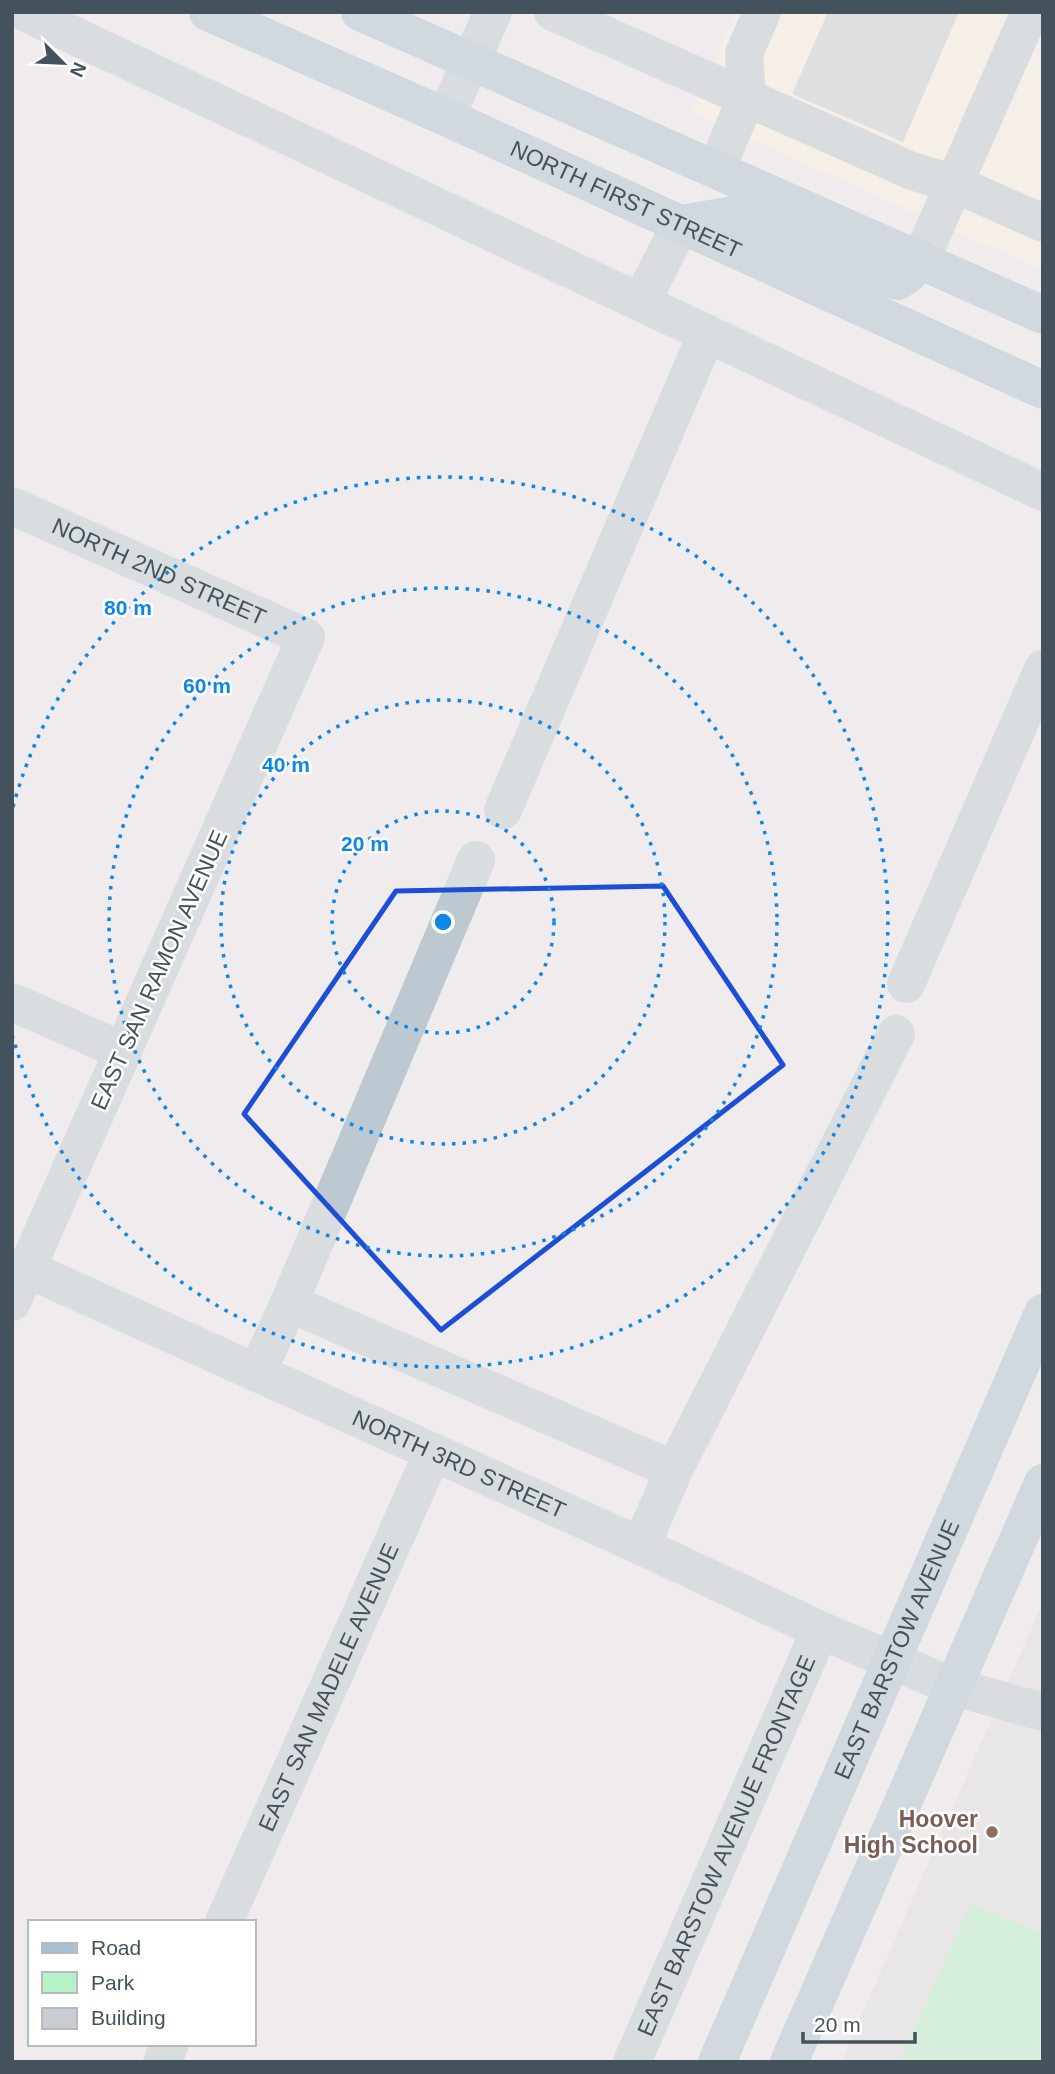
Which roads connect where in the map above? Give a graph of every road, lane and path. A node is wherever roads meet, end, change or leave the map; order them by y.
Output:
1 (24, 12) edge
2 (208, 12) edge
3 (360, 12) edge
4 (493, 12) edge
5 (553, 12) edge
6 (762, 12) edge
7 (1030, 12) edge
8 (471, 62) junction
9 (747, 96) junction
10 (446, 117) junction
11 (716, 170) junction
12 (955, 184) junction
13 (1043, 223) edge
14 (681, 224) junction
15 (920, 259) junction
16 (641, 302) junction
17 (1043, 314) edge
18 (707, 333) junction
19 (1043, 390) edge
20 (1043, 492) edge
21 (12, 506) edge
22 (306, 637) joint
23 (1043, 669) edge
24 (503, 810) dead end
25 (476, 860) dead end
26 (906, 984) dead end
27 (12, 1002) edge
28 (895, 1034) dead end
29 (123, 1051) junction
30 (20, 1286) edge
31 (289, 1303) junction
32 (1043, 1313) edge
33 (257, 1373) junction
34 (433, 1452) junction
35 (674, 1470) junction
36 (1043, 1483) edge
37 (641, 1546) junction
38 (820, 1630) junction
39 (892, 1661) junction
40 (954, 1687) junction
41 (1043, 1712) edge
42 (225, 1920) edge
43 (169, 2046) edge
44 (162, 2062) edge
45 (632, 2062) edge
46 (717, 2062) edge
47 (789, 2062) edge

1 - 16 street
2 - 10 main road, NORTH FIRST STREET
3 - 8 main road
4 - 8 street
5 - 9 street
6 - 9 street
7 - 12 street
8 - 10 street
8 - 11 main road
9 - 11 street
9 - 12 street
10 - 14 main road, NORTH FIRST STREET
11 - 15 main road
12 - 13 street
12 - 15 street
14 - 15 main road
14 - 16 street
14 - 19 main road, NORTH FIRST STREET
15 - 17 main road
16 - 18 street
18 - 20 street
18 - 24 street
21 - 22 street, NORTH 2ND STREET
22 - 29 street, EAST SAN RAMON AVENUE
23 - 26 street
25 - 31 street
27 - 29 street
28 - 35 street
29 - 30 street, EAST SAN RAMON AVENUE
30 - 33 street, NORTH 3RD STREET
31 - 33 street
31 - 35 street
32 - 39 main road, EAST BARSTOW AVENUE
33 - 34 street, NORTH 3RD STREET
34 - 37 street, NORTH 3RD STREET
34 - 42 street, EAST SAN MADELE AVENUE
35 - 37 street
36 - 40 main road
37 - 38 street, NORTH 3RD STREET
38 - 39 street, NORTH 3RD STREET
38 - 45 street, EAST BARSTOW AVENUE FRONTAGE
39 - 40 street, NORTH 3RD STREET
39 - 46 main road, EAST BARSTOW AVENUE
40 - 41 street, NORTH 3RD STREET
40 - 47 main road
43 - 44 street

